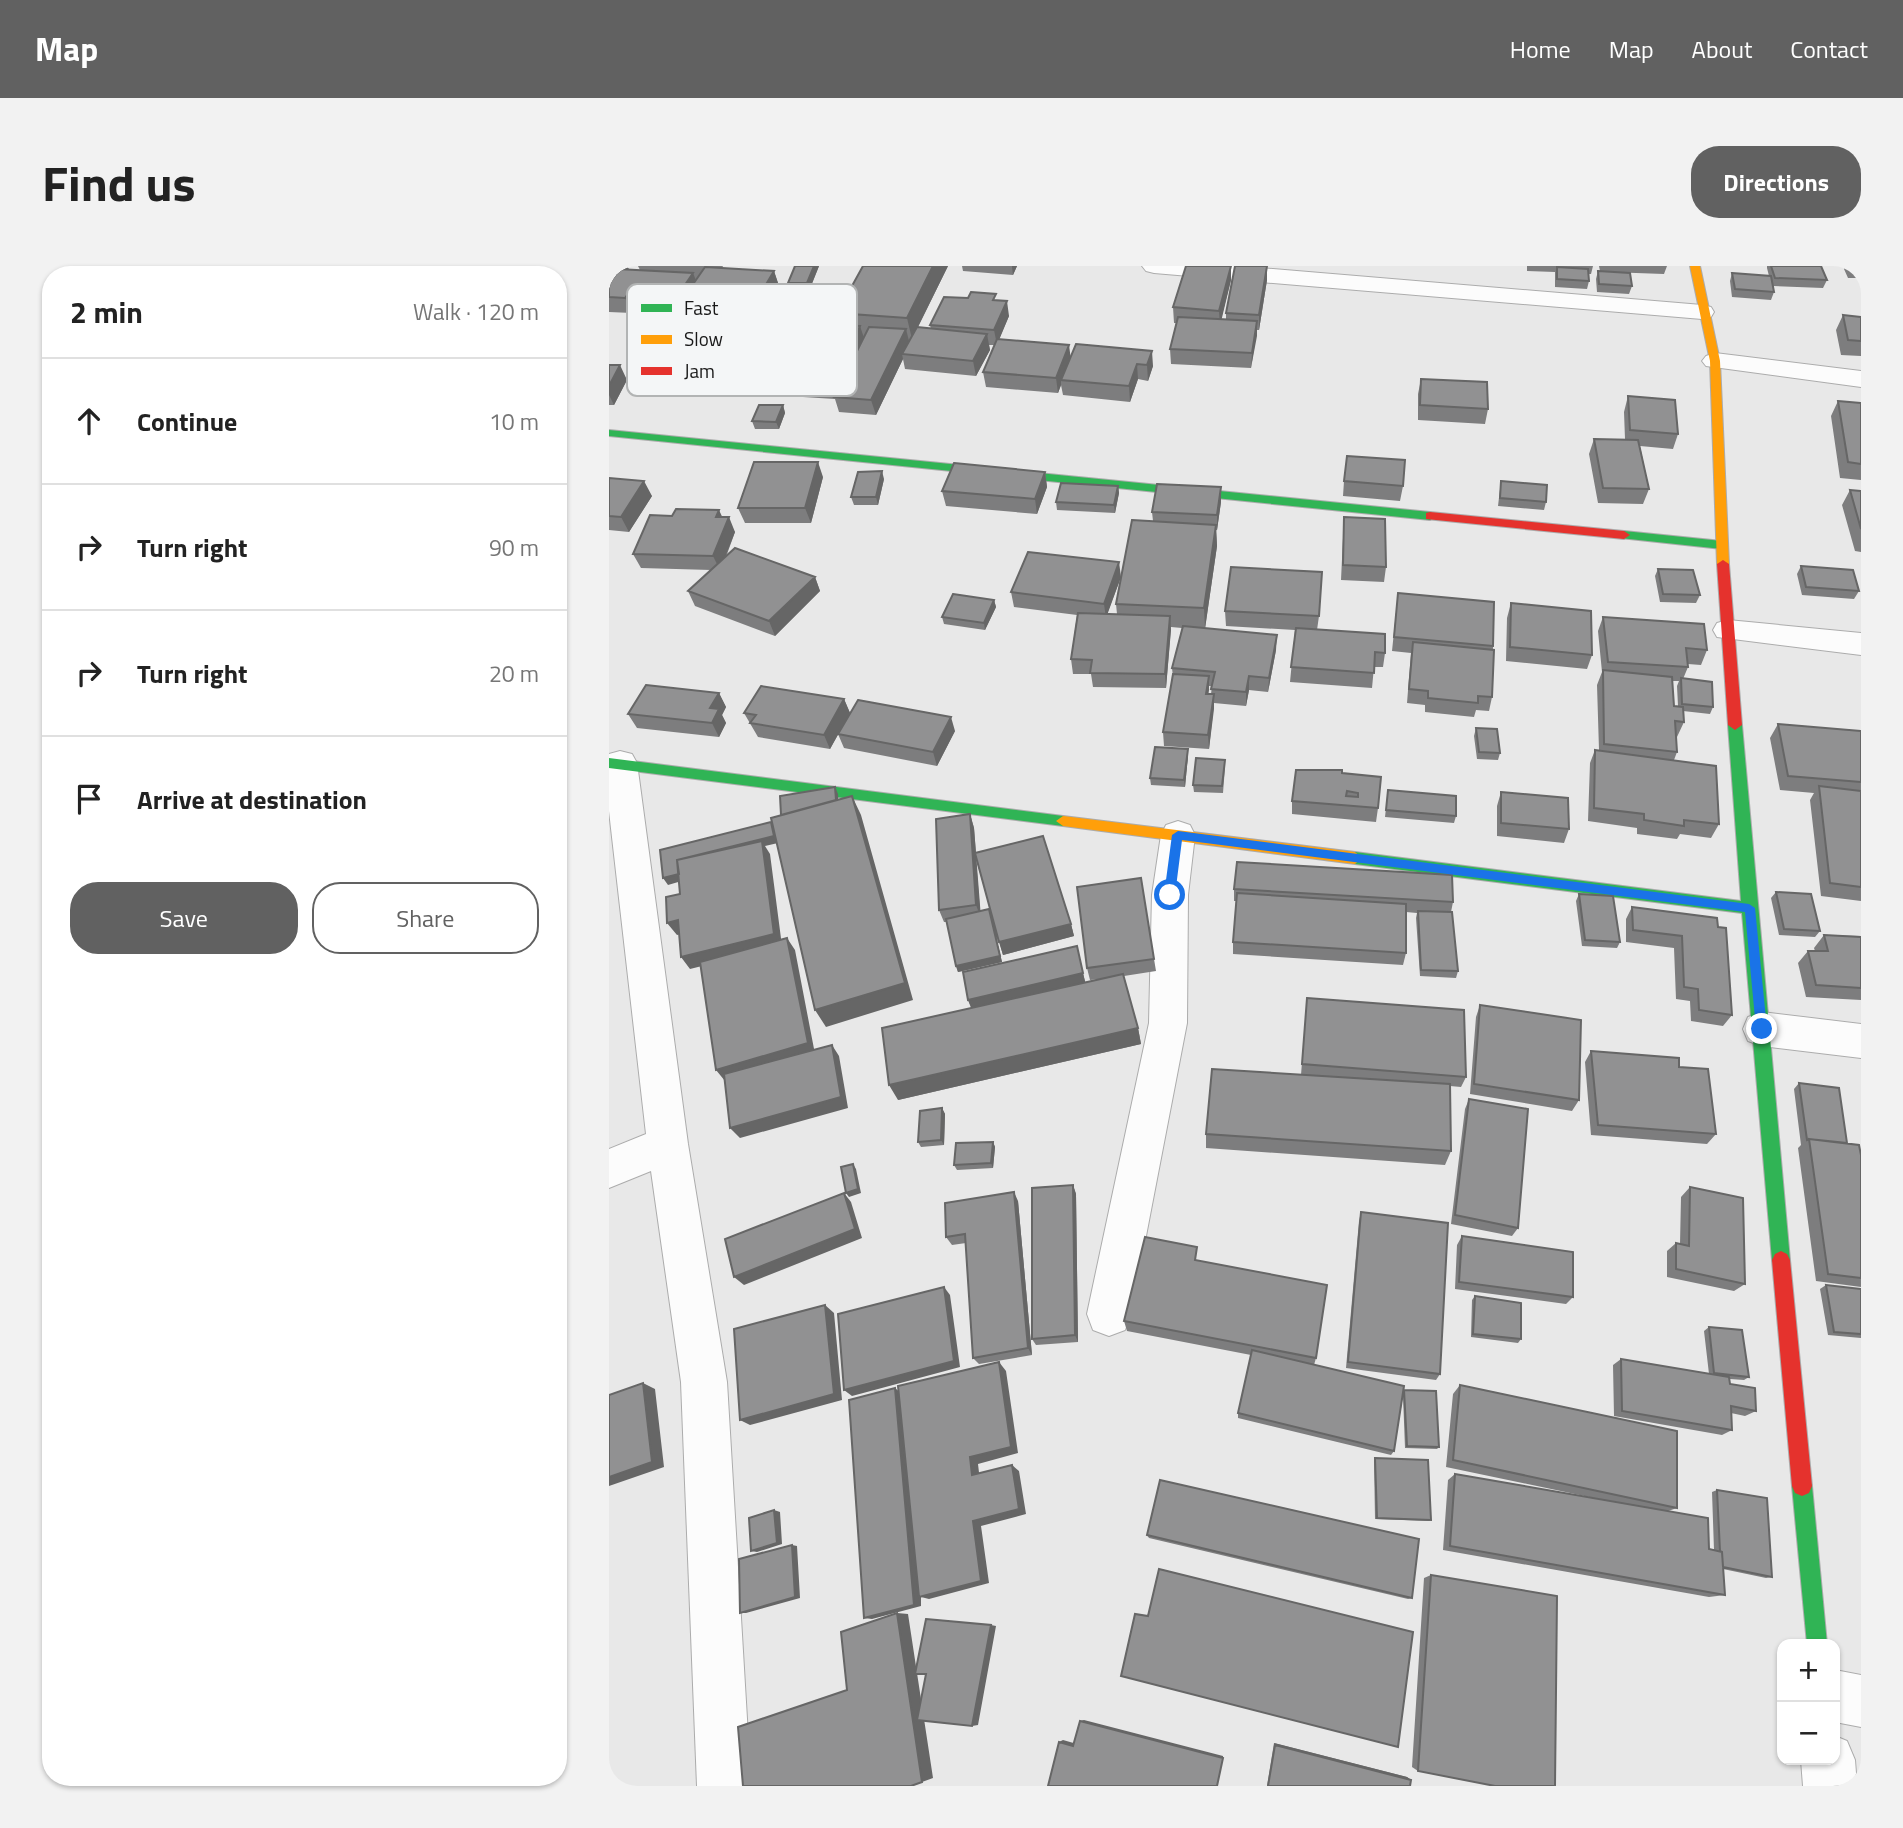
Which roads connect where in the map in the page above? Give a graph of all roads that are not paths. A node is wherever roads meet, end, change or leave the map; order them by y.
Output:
1 (1154, 266) edge
2 (1695, 266) edge
3 (1334, 273) edge
4 (1702, 312) junction
5 (1715, 361) junction
6 (1861, 379) edge
7 (609, 433) edge
8 (1722, 545) junction
9 (1728, 630) junction
10 (1861, 644) edge
11 (614, 763) edge
12 (1178, 835) junction
13 (1749, 908) junction
14 (1762, 1029) junction
15 (1861, 1041) edge
16 (668, 1144) junction
17 (609, 1169) edge
18 (1109, 1314) dead end
19 (1817, 1639) edge
20 (1840, 1697) edge
21 (1861, 1701) edge
22 (1828, 1765) edge
23 (724, 1786) edge
24 (1830, 1786) edge

1 - 3 street
2 - 4 street
3 - 4 street
4 - 5 street
5 - 6 street
5 - 8 street
7 - 8 street
8 - 9 street
9 - 10 street
9 - 13 street
11 - 12 street
11 - 16 street
12 - 13 street
12 - 18 street
13 - 14 street
14 - 15 street
14 - 19 street
16 - 17 street
16 - 23 street
20 - 21 street
22 - 24 street

